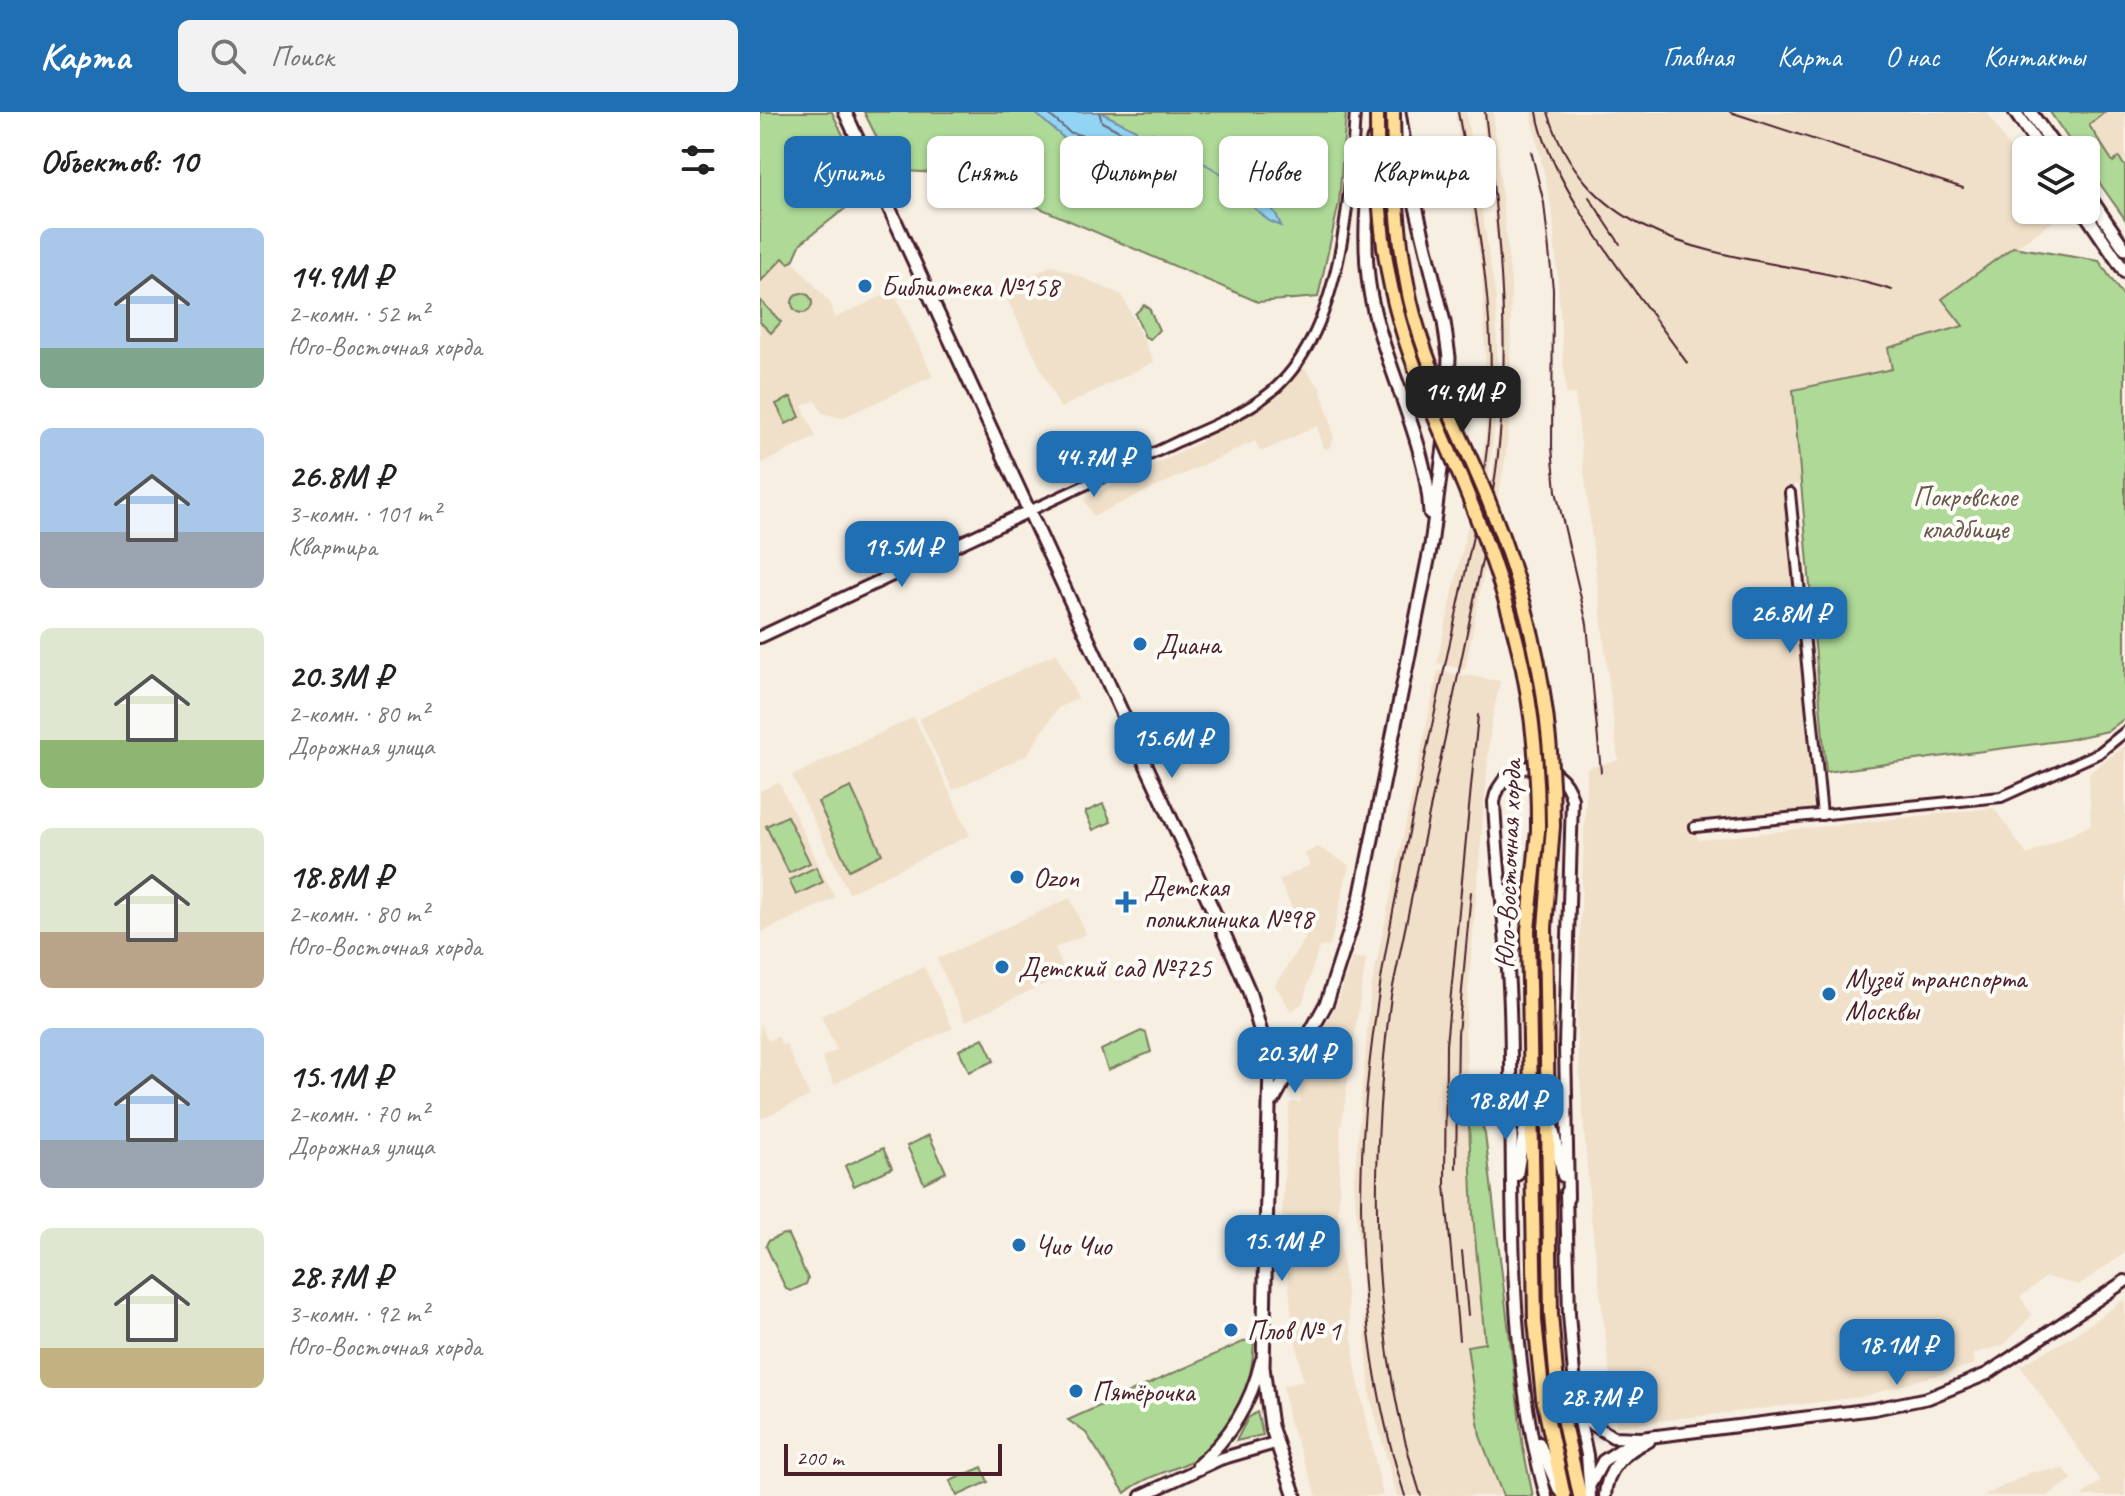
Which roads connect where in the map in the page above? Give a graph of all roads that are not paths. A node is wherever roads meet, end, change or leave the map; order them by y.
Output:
1 (845, 112) edge
2 (1355, 112) edge
3 (1376, 112) edge
4 (1393, 112) edge
5 (1399, 112) edge
6 (2015, 112) edge
7 (2030, 112) edge
8 (2031, 136) edge
9 (2047, 136) edge
10 (2100, 212) edge
11 (2092, 224) edge
12 (2125, 249) edge
13 (2125, 272) edge
14 (1790, 493) dead end
15 (1029, 511) junction
16 (1431, 545) junction
17 (760, 637) edge
18 (2125, 732) edge
19 (1822, 815) junction
20 (1695, 827) dead end
21 (1270, 1064) junction
22 (1292, 1066) junction
23 (1271, 1082) junction
24 (1549, 1097) junction
25 (1531, 1098) junction
26 (1271, 1111) junction
27 (1513, 1195) junction
28 (1568, 1198) junction
29 (2125, 1281) edge
30 (1263, 1351) junction
31 (1575, 1383) junction
32 (1529, 1419) junction
33 (1670, 1434) junction
34 (1641, 1438) junction
35 (1275, 1443) junction
36 (1191, 1471) junction
37 (1590, 1491) edge
38 (1141, 1496) edge
39 (1295, 1496) edge
40 (1546, 1496) edge
41 (1563, 1496) edge
42 (1580, 1496) edge
43 (1605, 1496) edge

1 - 15 main road
2 - 15 street
3 - 16 main road, bridge
3 - 25 main road, Юго-Восточная хорда, bridge
4 - 24 main road, Юго-Восточная хорда, bridge
5 - 16 main road
6 - 8 main road
7 - 9 main road
10 - 12 main road
11 - 13 main road
14 - 19 street
15 - 17 street
15 - 21 main road
16 - 22 main road
18 - 19 street
19 - 20 street
21 - 22 main road
21 - 23 main road
22 - 23 main road
22 - 26 main road
23 - 26 main road
24 - 28 street
24 - 42 main road, Юго-Восточная хорда
25 - 27 street
25 - 41 main road, Юго-Восточная хорда
26 - 30 main road
27 - 28 street
27 - 32 street
28 - 31 street
29 - 33 street
30 - 35 main road
30 - 36 street
31 - 34 street
31 - 37 street
32 - 40 street
32 - 41 street
33 - 34 street
33 - 43 street
34 - 37 street
35 - 36 street
35 - 39 main road
36 - 38 street

